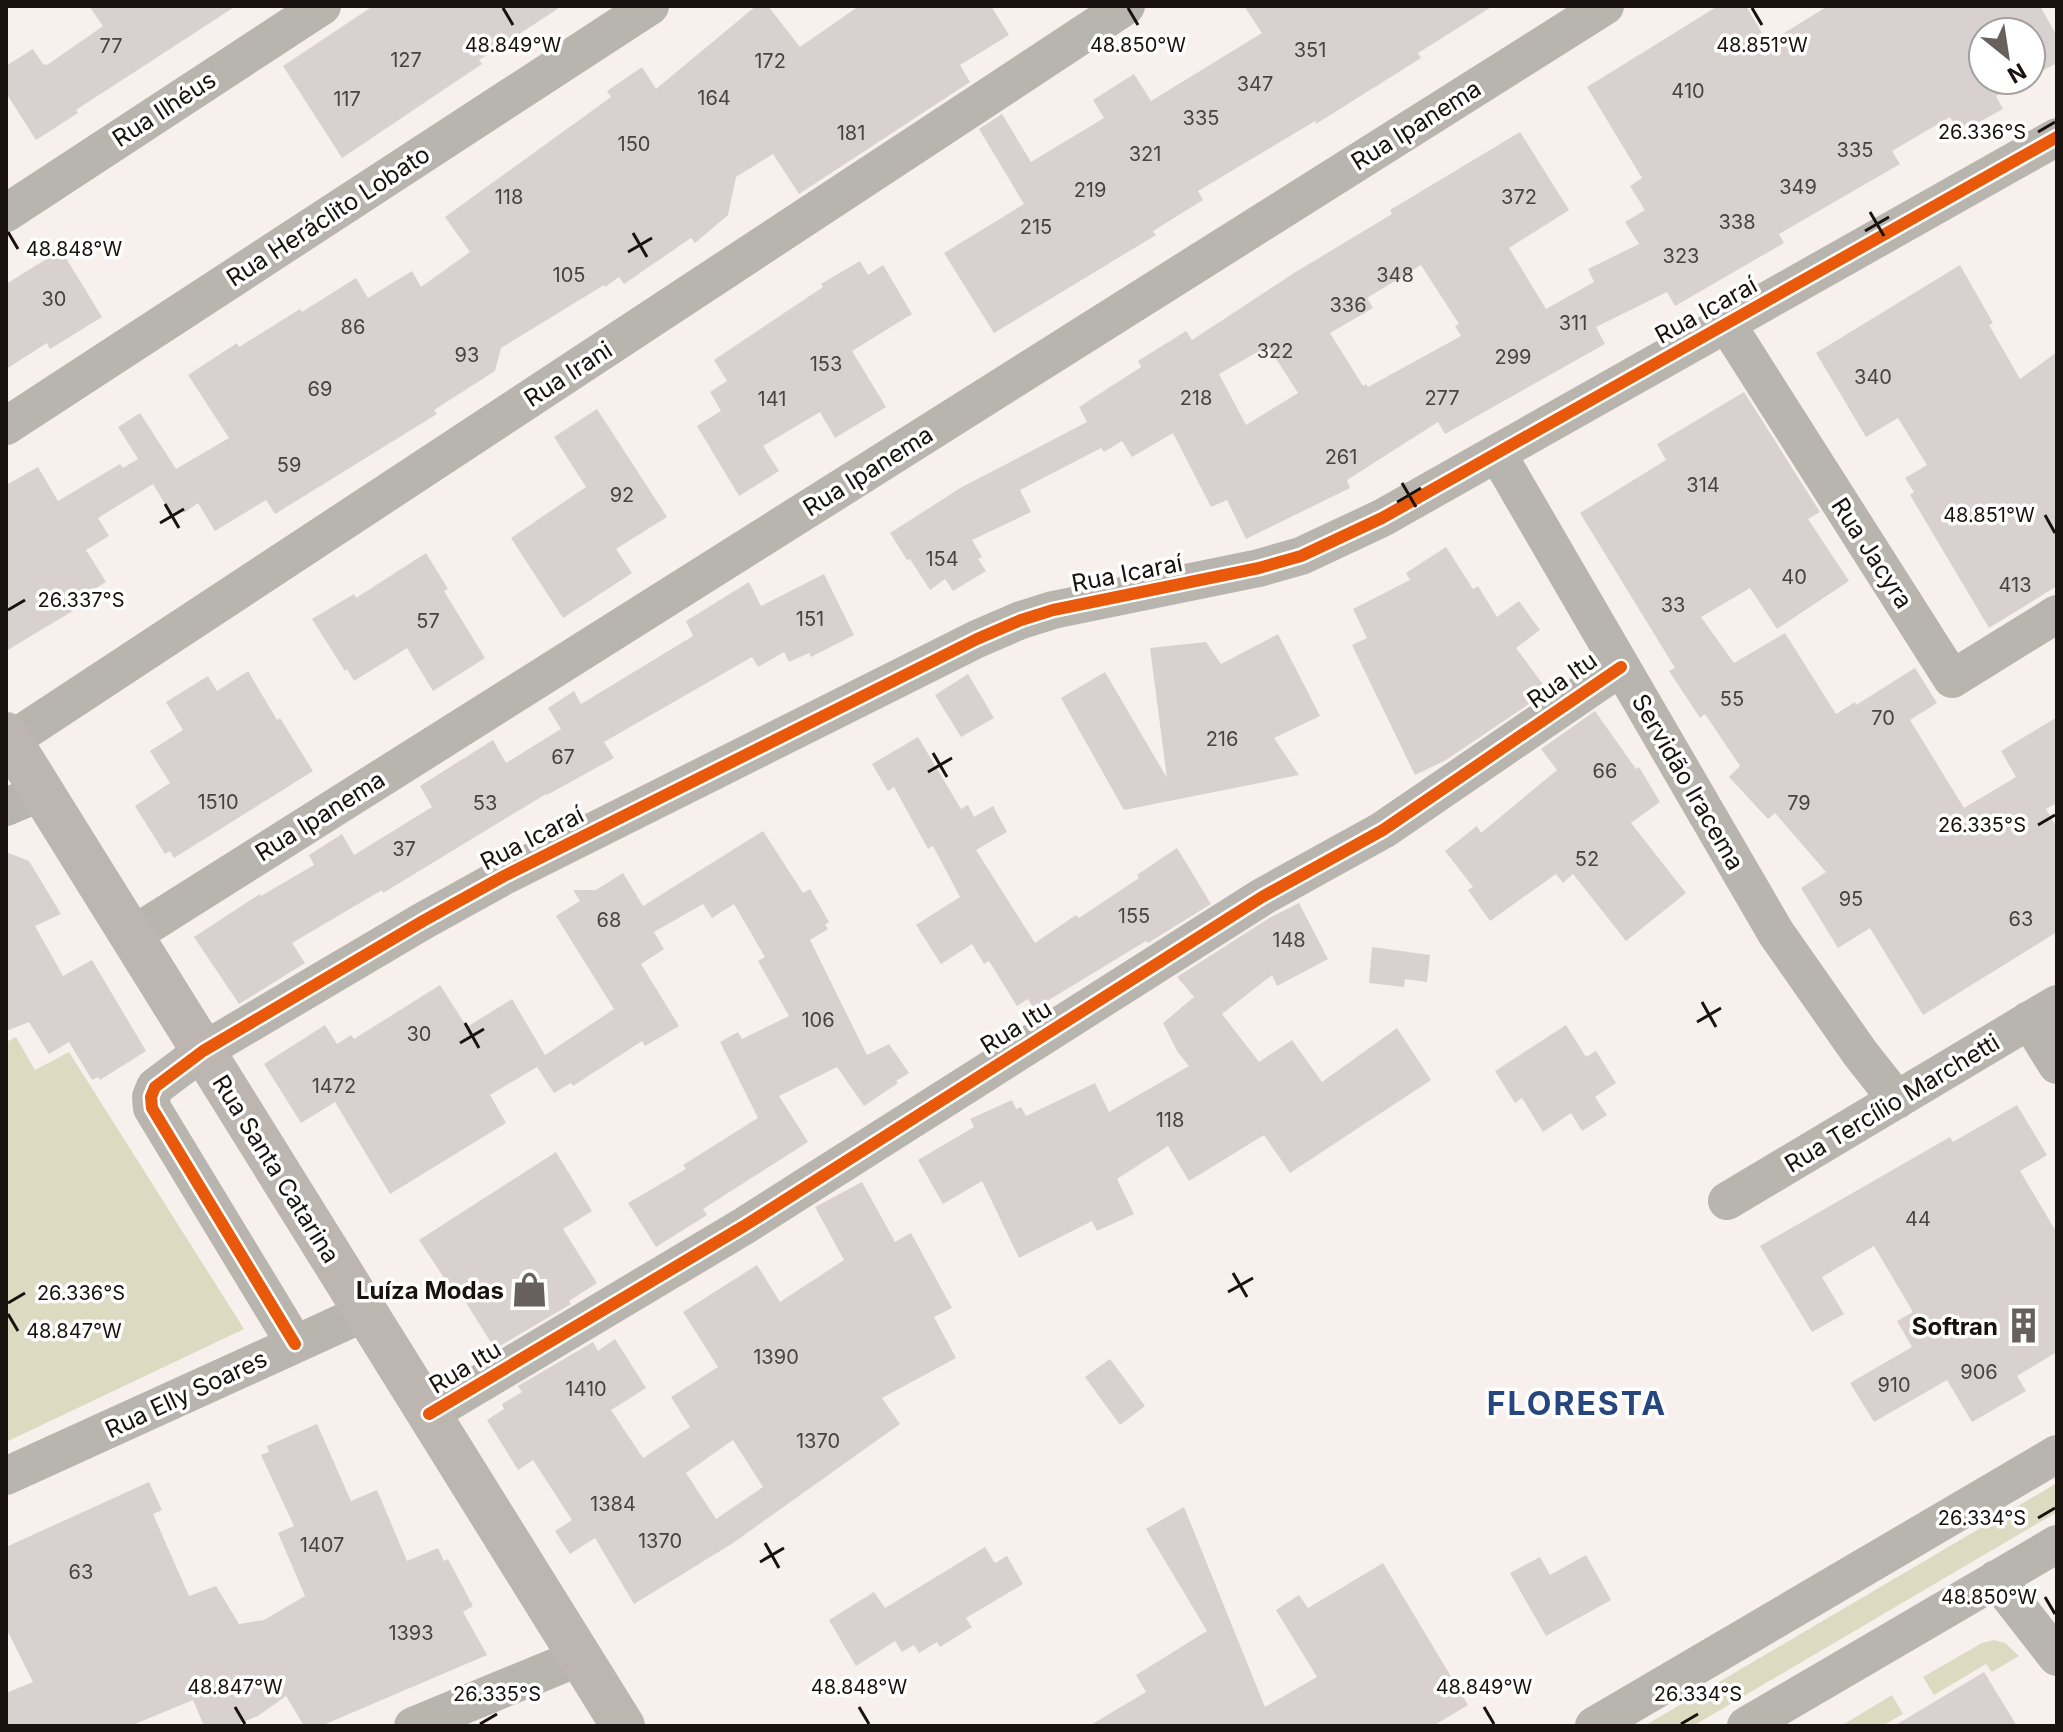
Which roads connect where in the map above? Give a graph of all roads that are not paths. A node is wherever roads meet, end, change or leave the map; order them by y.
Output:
1 (322, 6) edge
2 (650, 6) edge
3 (1126, 6) edge
4 (1605, 6) edge
5 (2057, 137) edge
6 (6, 213) edge
7 (1726, 323) junction
8 (6, 426) edge
9 (1497, 453) junction
10 (2057, 614) edge
11 (1621, 667) junction
12 (8, 738) edge
13 (24, 800) edge
14 (131, 936) junction
15 (2043, 1012) edge
16 (203, 1051) junction
17 (2057, 1065) edge
18 (1897, 1100) junction
19 (1727, 1201) dead end
20 (366, 1312) junction
21 (295, 1344) junction
22 (429, 1414) junction
23 (2057, 1454) edge
24 (6, 1476) edge
25 (2057, 1544) edge
26 (1996, 1579) junction
27 (580, 1657) junction
28 (2057, 1657) edge
29 (413, 1726) edge
30 (623, 1726) edge
31 (1594, 1726) edge
32 (1746, 1726) edge

1 - 6 street, Rua Ilhéus
2 - 8 street, Rua Heráclito Lobato
3 - 12 street, Rua Irani
4 - 14 street, Rua Ipanema
5 - 7 street, Rua Icaraí
7 - 9 street, Rua Icaraí
7 - 10 street, Rua Jacyra
9 - 11 street, Servidão Iracema
9 - 16 street, Rua Icaraí
11 - 18 street, Servidão Iracema
11 - 22 street, Rua Itu
12 - 13 main road, Rua Santa Catarina
13 - 14 main road, Rua Santa Catarina
14 - 16 main road, Rua Santa Catarina
15 - 17 street
15 - 18 street, Rua Tercílio Marchetti
16 - 20 main road, Rua Santa Catarina
16 - 21 street, Rua Icaraí
18 - 19 street, Rua Tercílio Marchetti
20 - 21 street, Rua Elly Soares
20 - 22 main road, Rua Santa Catarina
21 - 24 street, Rua Elly Soares
22 - 27 main road, Rua Santa Catarina
23 - 31 street
25 - 26 street
26 - 28 street
26 - 32 street
27 - 29 street
27 - 30 main road, Rua Santa Catarina

